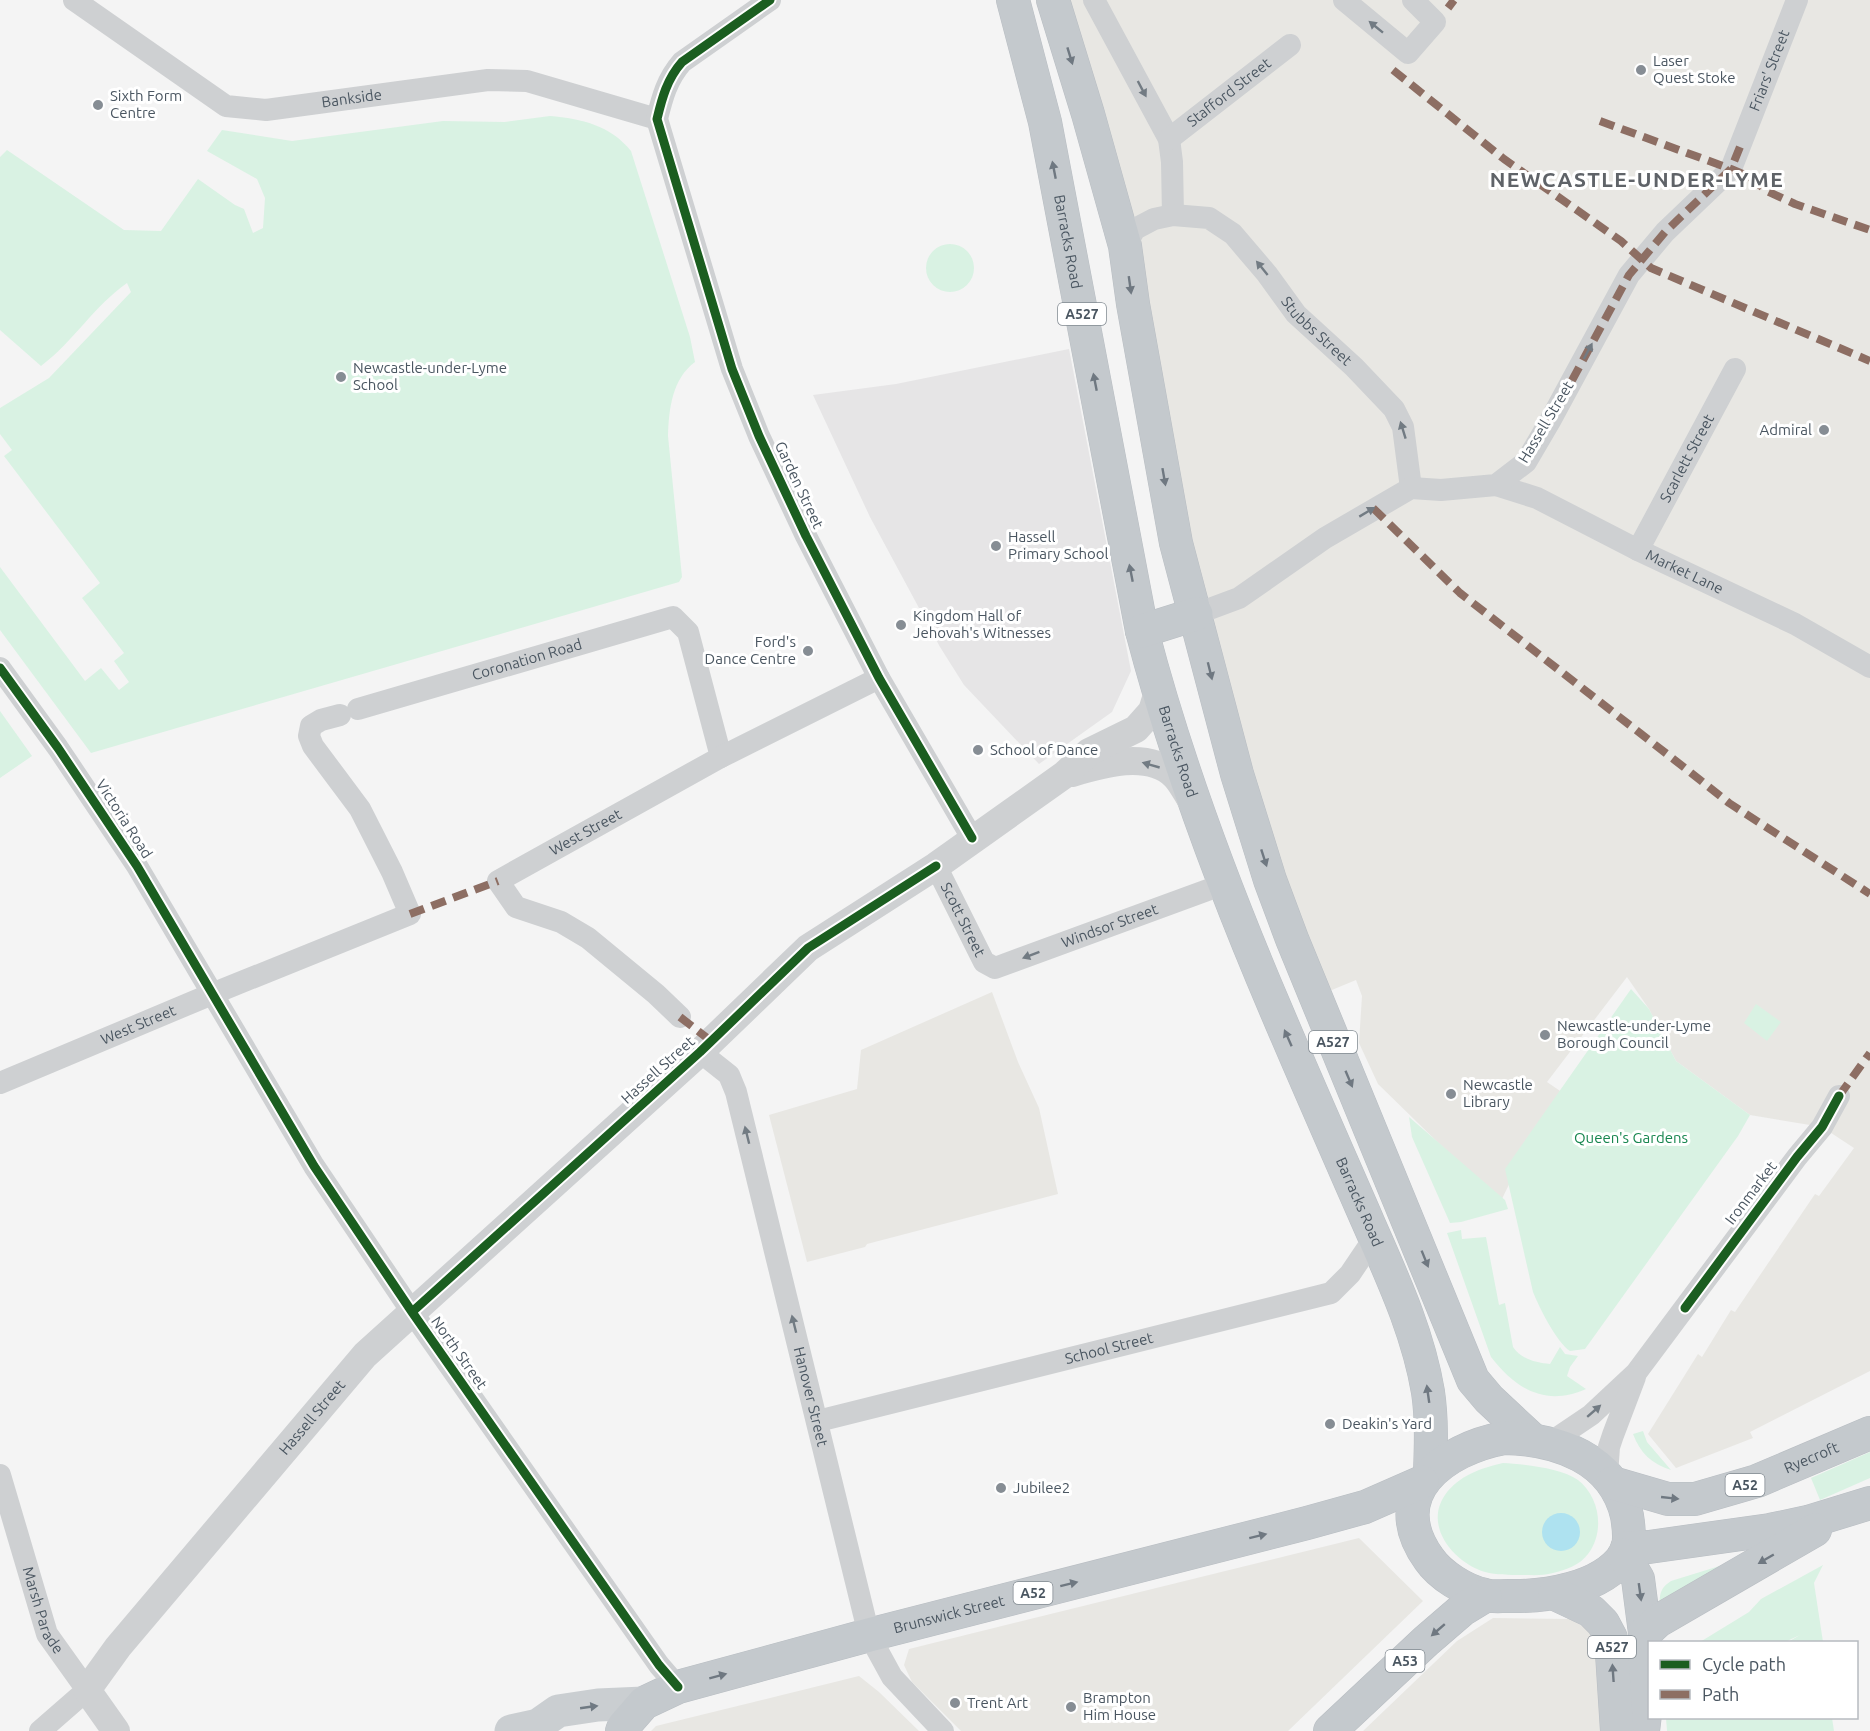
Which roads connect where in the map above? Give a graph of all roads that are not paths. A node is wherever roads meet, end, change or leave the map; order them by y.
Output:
1 (74, 0) edge
2 (770, 0) edge
3 (1013, 0) edge
4 (1053, 0) edge
5 (1094, 0) edge
6 (1344, 0) edge
7 (1413, 0) edge
8 (1797, 0) edge
9 (1290, 45) dead end
10 (657, 119) junction
11 (1168, 138) junction
12 (1742, 142) joint
13 (1173, 215) junction
14 (1125, 246) junction
15 (1735, 369) dead end
16 (1496, 485) junction
17 (1411, 488) junction
18 (1638, 550) junction
19 (1196, 614) junction
20 (1142, 631) junction
21 (1870, 667) edge
22 (0, 668) edge
23 (879, 678) junction
24 (1158, 692) junction
25 (721, 757) junction
26 (1064, 775) junction
27 (1193, 803) junction
28 (972, 838) junction
29 (936, 866) junction
30 (1224, 884) junction
31 (410, 914) joint
32 (995, 968) joint
33 (212, 994) junction
34 (680, 1017) dead end
35 (700, 1052) junction
36 (0, 1083) edge
37 (1839, 1096) dead end
38 (1375, 1237) junction
39 (412, 1312) junction
40 (1636, 1373) junction
41 (818, 1421) junction
42 (1870, 1433) edge
43 (1540, 1442) junction
44 (0, 1475) edge
45 (1426, 1478) junction
46 (1610, 1479) junction
47 (1861, 1505) edge
48 (1626, 1552) junction
49 (1555, 1594) junction
50 (1485, 1596) junction
51 (1645, 1633) junction
52 (869, 1635) junction
53 (678, 1687) junction
54 (87, 1690) junction
55 (630, 1720) edge
56 (524, 1728) edge
57 (40, 1731) edge
58 (117, 1731) edge
59 (571, 1731) edge
60 (943, 1731) edge
61 (1329, 1731) edge
62 (1617, 1731) edge
63 (1643, 1731) edge

1 - 10 street, Bankside
2 - 10 street
20 -> 3 highway, Barracks Road / A527
4 -> 14 highway, A527
5 -> 11 street
7 -> 6 street
8 - 12 street, Friars' Street
9 - 11 street, Stafford Street
10 - 23 street, Garden Street
11 - 13 street
16 -> 12 street, Hassell Street
13 - 14 street, Stubbs Street
17 -> 13 street, Stubbs Street
14 -> 19 highway, A527
15 - 18 street, Scarlett Street
16 - 17 street
16 - 18 street, Market Lane
19 -> 17 street
18 - 21 street, Market Lane
19 - 20 highway
19 -> 43 highway, A527
20 - 24 highway, Barracks Road / A527
22 - 33 street, Victoria Road
23 - 25 street, West Street
23 - 28 street, Garden Street
24 - 26 street, Hassell Street
24 - 27 highway, Barracks Road / A527
25 - 31 street, Coronation Road
25 - 34 street, West Street
27 -> 26 street, Hassell Street
26 - 28 street, Hassell Street
27 - 30 highway, Barracks Road / A527
28 - 29 street, Hassell Street
29 - 32 street, Scott Street
29 - 35 street, Hassell Street
30 -> 32 street, Windsor Street
38 -> 30 highway, Barracks Road / A527
31 - 33 street, West Street
33 - 36 street, West Street
33 - 39 street, North Street
35 - 39 street, Hassell Street
41 -> 35 street, Hanover Street
37 - 40 street, Ironmarket
38 - 41 street, School Street
45 -> 38 highway, Barracks Road / A527
39 - 53 street, North Street
39 - 54 street, Hassell Street
43 -> 40 street, Ironmarket
40 - 46 street, Ironmarket
41 - 52 street, Hanover Street
46 -> 42 highway, Ryecroft / A52
43 - 45 highway
43 - 46 highway
44 - 54 street, Marsh Parade
45 - 50 highway
52 -> 45 highway, Brunswick Street / A52
46 - 48 highway
47 - 48 highway
47 -> 51 highway
48 - 49 highway
48 -> 51 highway, A527
49 - 50 highway
62 -> 49 highway, A527
50 -> 61 highway, A53
51 - 63 highway, A527
53 -> 52 highway, Brunswick Street / A52
52 - 60 street, Hanover Street
53 - 55 highway, Brunswick Street / A52
54 - 57 street, Hassell Street
54 - 58 street, Marsh Parade
56 -> 55 main road, A52
56 - 59 main road, A52

